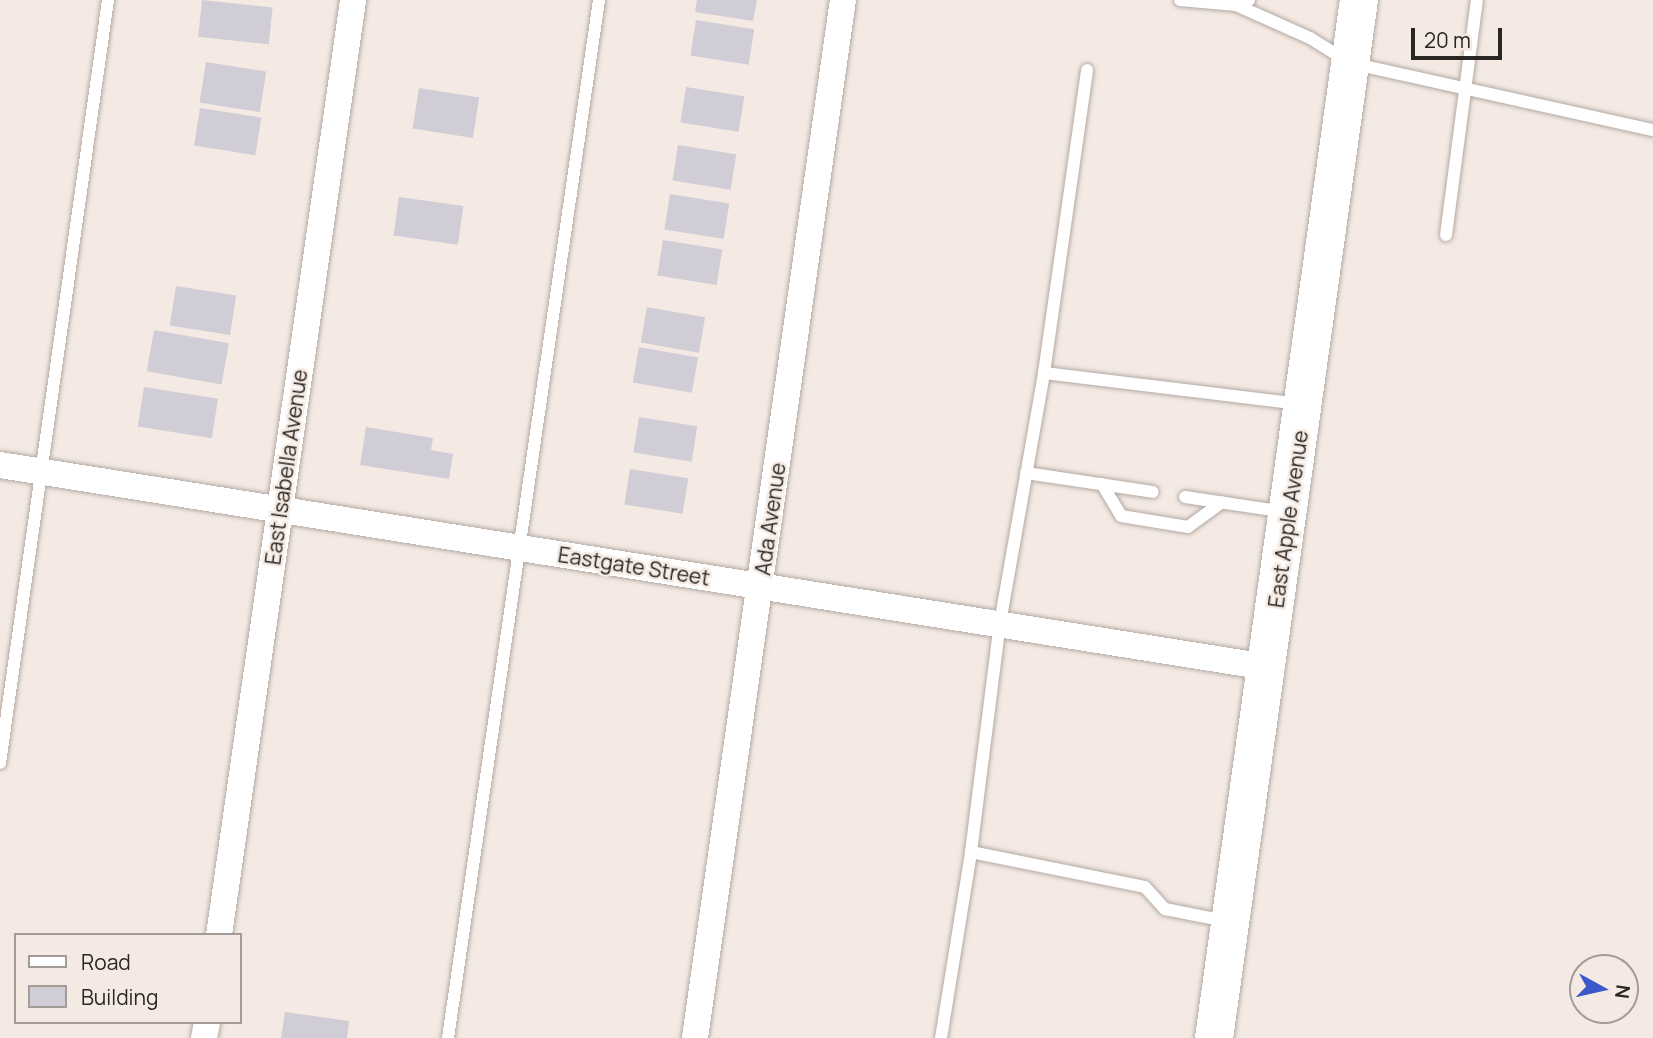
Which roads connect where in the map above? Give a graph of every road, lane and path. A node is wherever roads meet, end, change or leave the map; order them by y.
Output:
1 (108, 0) edge
2 (353, 0) edge
3 (598, 0) edge
4 (843, 0) edge
5 (1180, 0) edge
6 (1249, 0) edge
7 (1359, 0) edge
8 (1478, 0) edge
9 (1237, 3) edge
10 (1350, 64) junction
11 (1087, 70) dead end
12 (1465, 86) junction
13 (1653, 130) edge
14 (1446, 236) dead end
15 (1044, 373) junction
16 (1303, 404) junction
17 (0, 464) edge
18 (43, 471) junction
19 (1026, 473) junction
20 (1102, 484) junction
21 (1153, 492) dead end
22 (1185, 497) dead end
23 (1222, 502) junction
24 (280, 508) junction
25 (1289, 512) junction
26 (521, 548) junction
27 (760, 586) junction
28 (1000, 623) junction
29 (1268, 667) junction
30 (0, 763) edge
31 (971, 852) junction
32 (1231, 923) junction
33 (219, 933) edge
34 (448, 1038) edge
35 (695, 1038) edge
36 (941, 1038) edge
37 (1214, 1038) edge

1 - 18 lane
2 - 24 street, East Isabella Avenue
3 - 26 lane
4 - 27 street, Ada Avenue
5 - 9 lane
6 - 9 lane
7 - 10 main road, East Apple Avenue
8 - 12 lane
9 - 10 lane
10 - 12 lane
10 - 16 main road, East Apple Avenue
11 - 15 lane
12 - 13 lane
12 - 14 lane
15 - 16 lane
15 - 19 lane
16 - 25 main road, East Apple Avenue
17 - 18 street, Eastgate Street
18 - 24 street, Eastgate Street
18 - 30 lane
19 - 20 lane
19 - 28 lane
20 - 21 lane
20 - 23 lane
22 - 23 lane
23 - 25 lane
24 - 26 street, Eastgate Street
24 - 33 street, East Isabella Avenue
25 - 29 main road, East Apple Avenue
26 - 27 street, Eastgate Street
26 - 34 lane
27 - 28 street, Eastgate Street
27 - 35 street, Ada Avenue
28 - 29 street, Eastgate Street
28 - 31 lane
29 - 32 main road, East Apple Avenue
31 - 32 lane
31 - 36 lane
32 - 37 main road, East Apple Avenue

